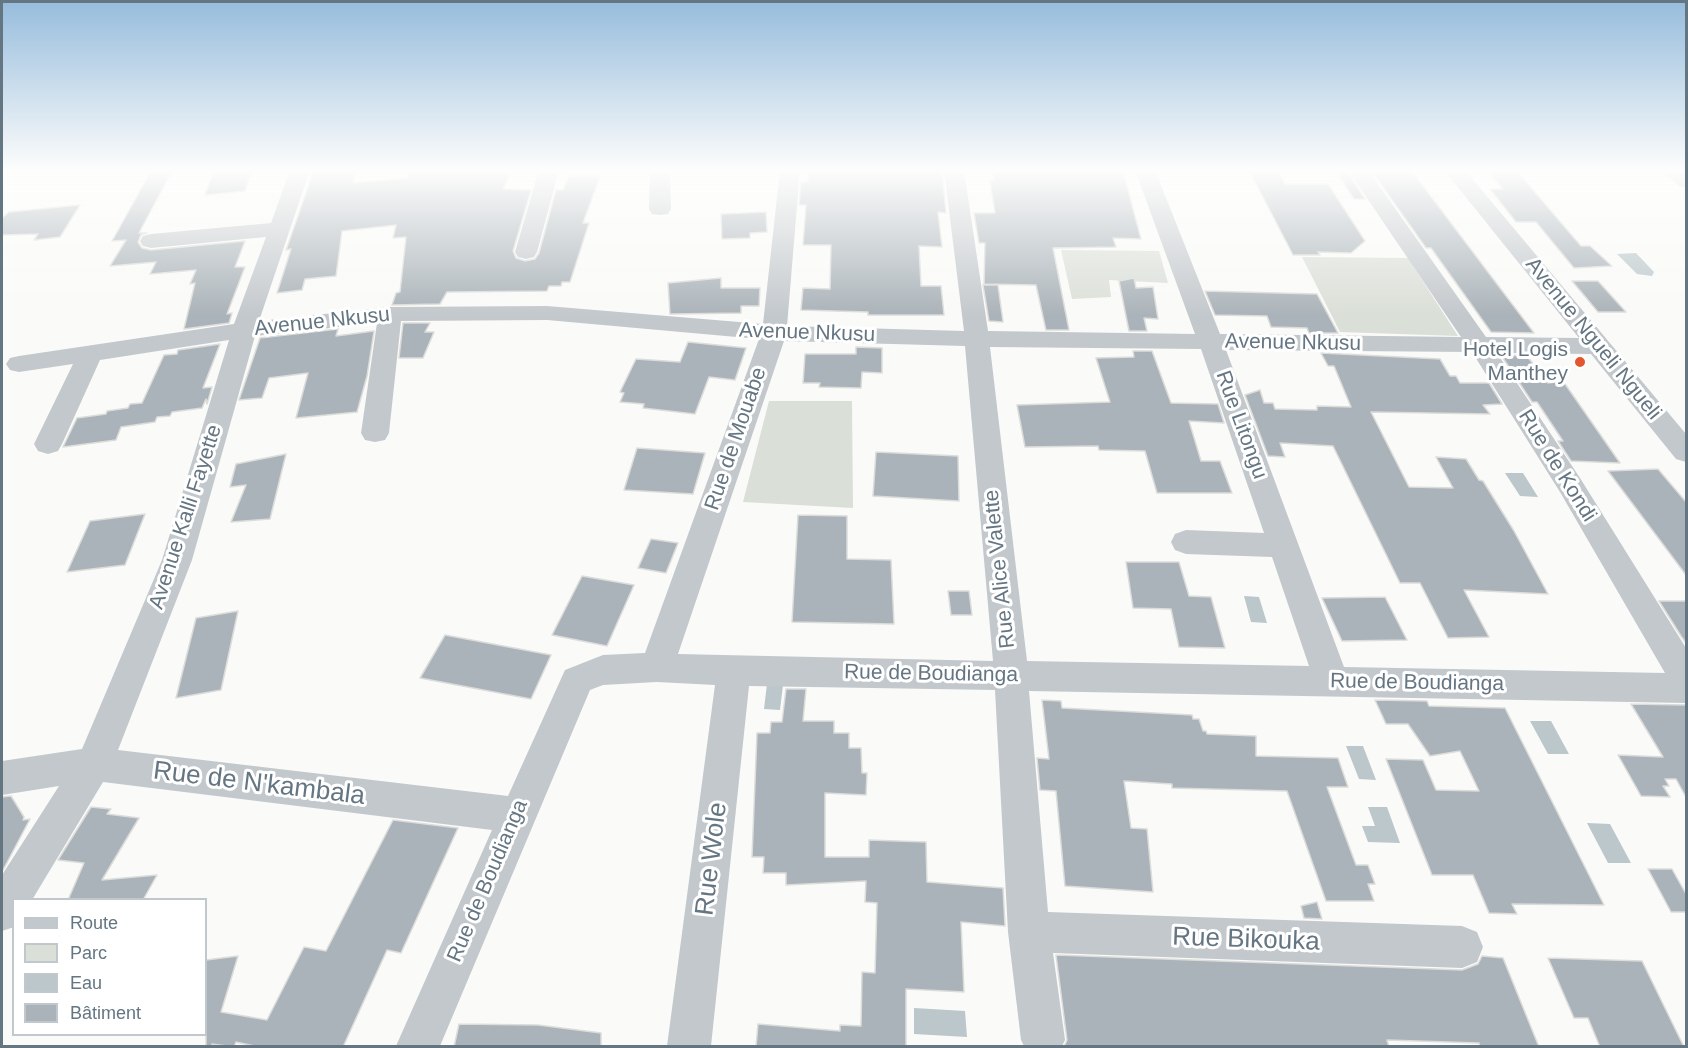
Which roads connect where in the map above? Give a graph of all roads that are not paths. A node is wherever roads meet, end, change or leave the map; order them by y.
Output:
1 (283, 219) edge
2 (535, 219) edge
3 (785, 219) edge
4 (961, 219) edge
5 (1164, 219) edge
6 (1392, 219) edge
7 (1495, 219) edge
8 (280, 229) junction
9 (152, 242) dead end
10 (526, 252) dead end
11 (390, 314) junction
12 (244, 330) junction
13 (774, 333) junction
14 (977, 339) junction
15 (1211, 342) junction
16 (1480, 346) junction
17 (1600, 346) junction
18 (90, 354) junction
19 (19, 364) dead end
20 (375, 433) dead end
21 (48, 444) dead end
22 (1686, 452) edge
23 (1186, 542) dead end
24 (1284, 546) junction
25 (657, 667) junction
26 (734, 671) junction
27 (1011, 675) junction
28 (1686, 677) edge
29 (1332, 682) junction
30 (1686, 688) edge
31 (94, 764) junction
32 (2, 778) edge
33 (516, 815) junction
34 (2, 911) edge
35 (1029, 932) junction
36 (1462, 947) dead end
37 (1043, 1040) dead end
38 (418, 1047) edge
39 (689, 1047) edge

1 - 8 street, Avenue Kalli Fayette
2 - 10 street
3 - 13 street, Rue de Mouabe
4 - 14 street, Rue Alice Valette
5 - 15 street, Rue Litongu
6 - 16 street, Rue de Kondi
7 - 17 street, Avenue Ngueli Ngueli
8 - 9 street
8 - 12 street, Avenue Kalli Fayette
11 - 12 street, Avenue Nkusu
11 - 13 street, Avenue Nkusu
11 - 20 street
12 - 18 street, Avenue Nkusu
12 - 31 street, Avenue Kalli Fayette
13 - 14 street, Avenue Nkusu
13 - 25 street, Rue de Mouabe
14 - 15 street, Avenue Nkusu
14 - 27 street, Rue Alice Valette
15 - 16 street, Avenue Nkusu
15 - 24 street, Rue Litongu
16 - 17 street, Avenue Nkusu
16 - 28 street, Rue de Kondi
17 - 22 street, Avenue Ngueli Ngueli
18 - 19 street, Avenue Nkusu
18 - 21 street
23 - 24 street
24 - 29 street, Rue Litongu
25 - 26 street, Rue de Boudianga
25 - 33 street, Rue de Boudianga
26 - 27 street, Rue de Boudianga
26 - 39 street, Rue Wole
27 - 29 street, Rue de Boudianga
27 - 35 street, Rue Alice Valette
29 - 30 street, Rue de Boudianga
31 - 32 street, Rue de N'kambala
31 - 33 street, Rue de N'kambala
31 - 34 street, Avenue Kalli Fayette
33 - 38 street, Rue de Boudianga
35 - 36 street, Rue Bikouka
35 - 37 street, Rue Alice Valette

